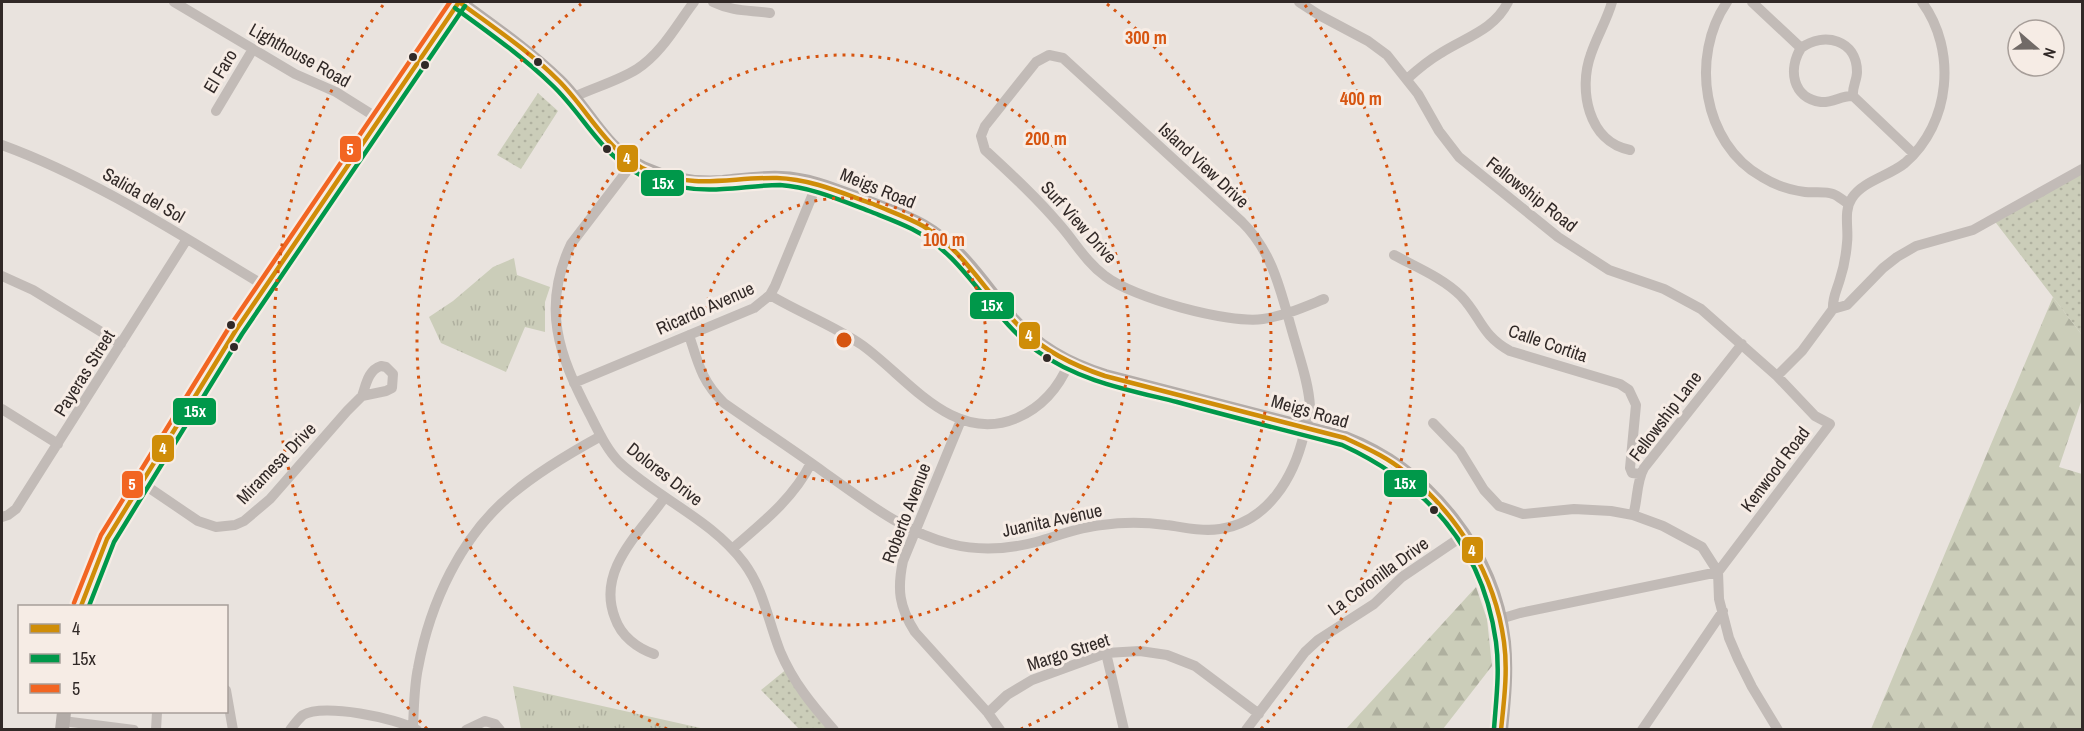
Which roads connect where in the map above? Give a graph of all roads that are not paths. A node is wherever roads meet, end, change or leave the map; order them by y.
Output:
1 (174, 2) edge
2 (459, 2) edge
3 (694, 2) edge
4 (713, 2) edge
5 (1299, 2) edge
6 (1508, 2) edge
7 (1612, 2) edge
8 (1727, 2) edge
9 (1752, 2) edge
10 (1922, 2) edge
11 (770, 14) dead end
12 (1801, 48) junction
13 (253, 49) junction
14 (1407, 79) junction
15 (1853, 96) junction
16 (574, 97) junction
17 (216, 111) dead end
18 (379, 119) junction
19 (985, 126) joint
20 (2, 145) edge
21 (1629, 150) dead end
22 (1914, 154) junction
23 (633, 163) junction
24 (2082, 169) edge
25 (817, 184) junction
26 (1849, 204) junction
27 (187, 239) junction
28 (1394, 255) dead end
29 (2, 276) edge
30 (265, 286) junction
31 (770, 295) junction
32 (1324, 298) dead end
33 (1833, 309) junction
34 (1286, 313) junction
35 (688, 335) junction
36 (121, 344) junction
37 (1742, 344) junction
38 (1069, 363) junction
39 (1777, 376) junction
40 (574, 383) junction
41 (362, 396) dead end
42 (2, 409) edge
43 (961, 420) junction
44 (1433, 423) dead end
45 (1306, 427) junction
46 (600, 436) junction
47 (58, 444) junction
48 (811, 463) junction
49 (1641, 474) junction
50 (142, 483) junction
51 (665, 497) junction
52 (1633, 515) junction
53 (2, 517) edge
54 (914, 531) junction
55 (1464, 535) junction
56 (732, 549) junction
57 (1718, 572) junction
58 (81, 605) edge
59 (1723, 611) junction
60 (1500, 619) junction
61 (1106, 653) junction
62 (654, 654) dead end
63 (228, 701) edge
64 (158, 713) edge
65 (988, 713) junction
66 (1259, 714) junction
67 (63, 720) edge
68 (415, 728) edge
69 (134, 729) edge
70 (156, 729) edge
71 (233, 729) edge
72 (290, 729) edge
73 (466, 729) edge
74 (500, 729) edge
75 (834, 729) edge
76 (1000, 729) edge
77 (1124, 729) edge
78 (1246, 729) edge
79 (1501, 729) edge
80 (1642, 729) edge
81 (1778, 729) edge

1 - 13 street, Lighthouse Road
2 - 16 main road, Meigs Road
2 - 18 main road
3 - 16 street
4 - 11 street
5 - 14 street, Fellowship Road
6 - 14 street
7 - 21 street
8 - 26 street
9 - 12 street
10 - 22 street
12 - 15 street
12 - 15 street
13 - 17 street, El Faro
13 - 18 street, Lighthouse Road
14 - 37 street, Fellowship Road
15 - 22 street
16 - 23 main road, Meigs Road
18 - 30 main road
19 - 34 street, Surf View Drive
19 - 34 street, Island View Drive
20 - 27 street, Salida del Sol
22 - 26 street
23 - 25 main road, Meigs Road
23 - 40 street, Dolores Drive
24 - 33 street
25 - 31 street, Ricardo Avenue
25 - 38 main road, Meigs Road
26 - 33 street
27 - 30 street, Salida del Sol
27 - 36 street, Payeras Street
28 - 49 street, Calle Cortita
29 - 36 street
30 - 50 main road
31 - 35 street, Ricardo Avenue
31 - 43 street
32 - 34 street, Surf View Drive
33 - 39 street
34 - 45 street, Island View Drive
35 - 40 street, Ricardo Avenue
35 - 48 street, Juanita Avenue
36 - 47 street, Payeras Street
37 - 39 street, Fellowship Road
37 - 49 street, Fellowship Lane
38 - 43 street
38 - 45 main road, Meigs Road
39 - 57 street, Kenwood Road
40 - 46 street, Dolores Drive
41 - 50 street, Miramesa Drive
42 - 47 street
43 - 54 street, Roberto Avenue
44 - 52 street
45 - 54 street, Juanita Avenue
45 - 55 main road, Meigs Road
46 - 51 street, Dolores Drive
46 - 68 street
47 - 53 street, Payeras Street
48 - 54 street, Juanita Avenue
48 - 56 street
49 - 52 street, Fellowship Lane
50 - 58 main road
51 - 56 street, Dolores Drive
51 - 62 street
52 - 57 street
54 - 65 street, Roberto Avenue
55 - 60 main road, Meigs Road
55 - 66 street, La Coronilla Drive
56 - 75 street, Dolores Drive
57 - 59 street
57 - 60 street
59 - 80 street
59 - 81 street
60 - 79 main road, Meigs Road
61 - 65 street, Margo Street
61 - 66 street, Margo Street
61 - 77 street
63 - 71 street
64 - 70 street
65 - 76 street, Roberto Avenue
66 - 78 street, La Coronilla Drive
67 - 69 street
68 - 72 street
73 - 74 street

